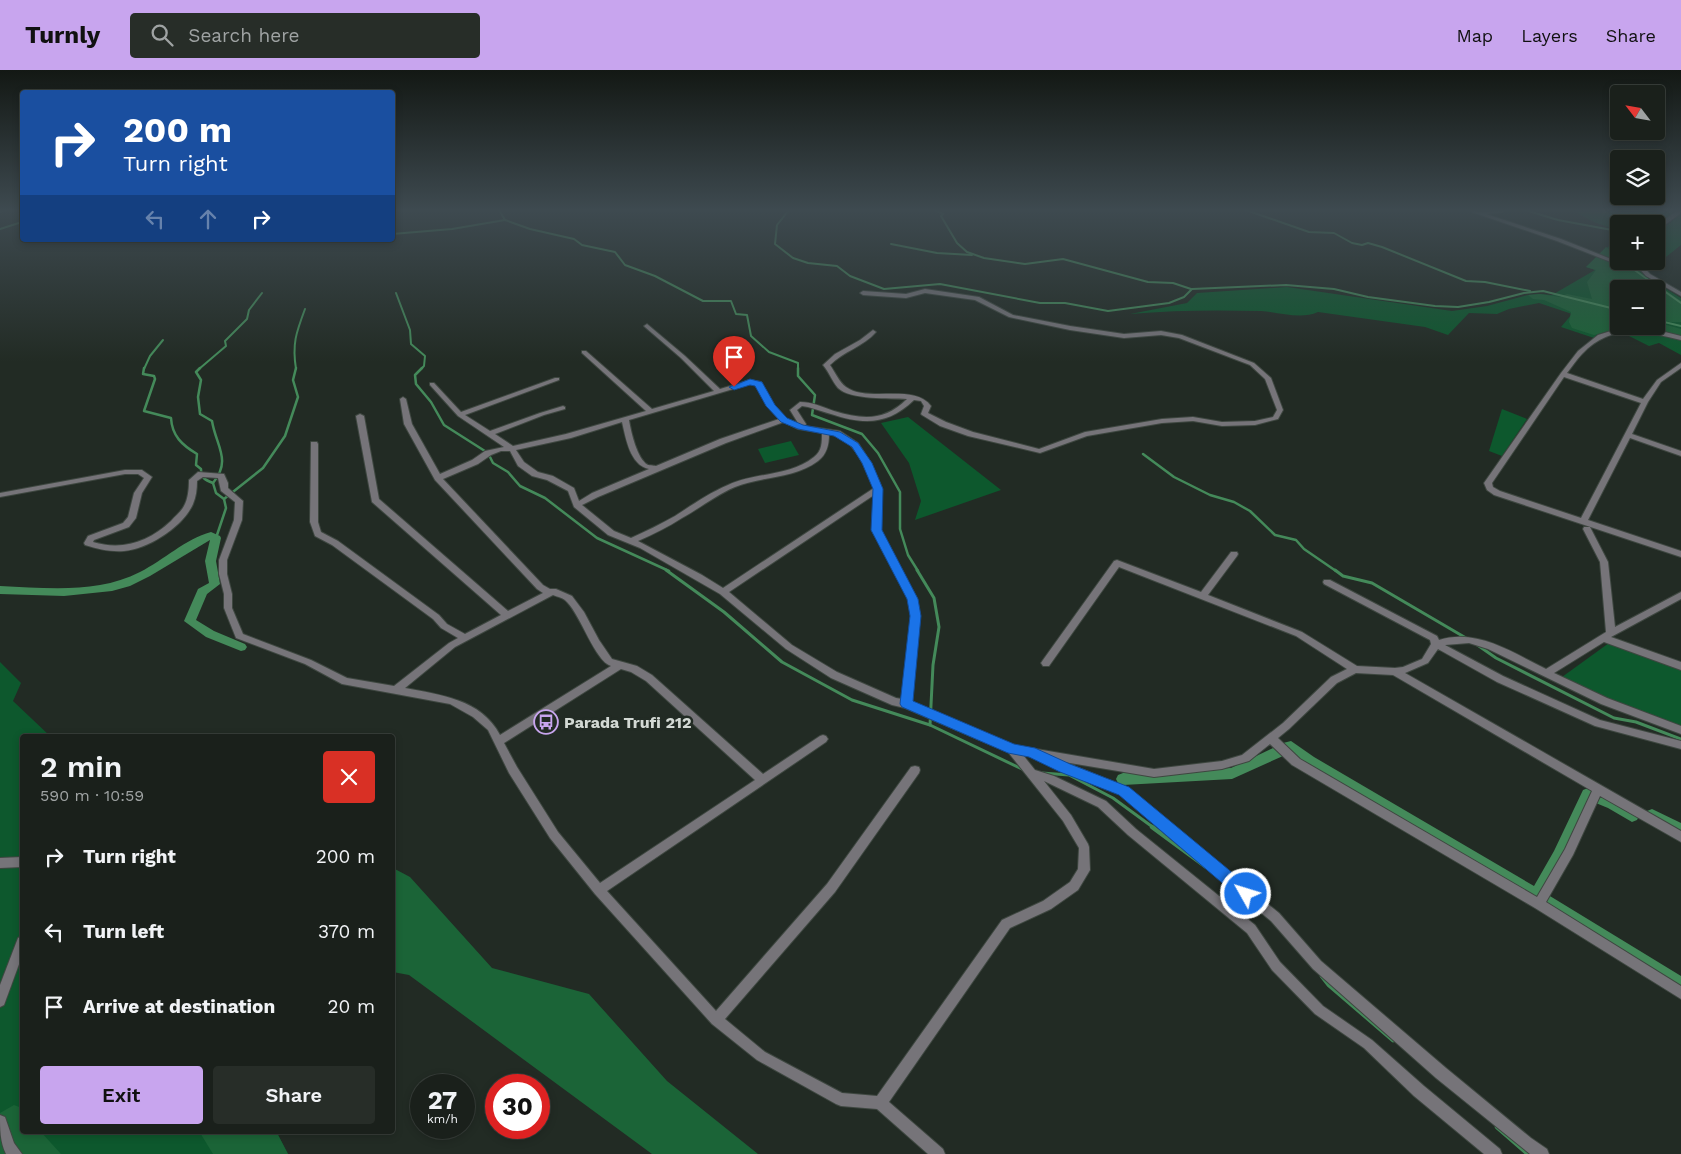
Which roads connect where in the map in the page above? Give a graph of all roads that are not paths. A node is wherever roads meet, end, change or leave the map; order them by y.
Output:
1 (1643, 270) edge
2 (1681, 285) edge
3 (1675, 290) junction
4 (863, 293) dead end
5 (1681, 294) edge
6 (647, 326) dead end
7 (873, 332) dead end
8 (1681, 338) edge
9 (584, 352) dead end
10 (1681, 365) edge
11 (1563, 374) junction
12 (557, 379) dead end
13 (432, 384) dead end
14 (718, 391) junction
15 (913, 397) junction
16 (403, 400) dead end
17 (1645, 402) junction
18 (563, 408) dead end
19 (650, 411) junction
20 (460, 415) junction
21 (360, 416) dead end
22 (625, 420) junction
23 (784, 420) junction
24 (801, 427) junction
25 (826, 431) junction
26 (489, 434) junction
27 (1628, 435) junction
28 (314, 444) dead end
29 (512, 449) junction
30 (1681, 454) edge
31 (657, 469) junction
32 (438, 478) junction
33 (878, 489) junction
34 (0, 495) edge
35 (577, 505) junction
36 (1585, 526) junction
37 (631, 541) junction
38 (1234, 554) dead end
39 (1681, 554) edge
40 (1327, 582) dead end
41 (548, 592) junction
42 (723, 592) junction
43 (1681, 595) edge
44 (1203, 596) junction
45 (507, 615) junction
46 (1607, 636) junction
47 (465, 638) junction
48 (1436, 644) junction
49 (1046, 663) dead end
50 (620, 665) junction
51 (1681, 666) edge
52 (1355, 670) junction
53 (1394, 672) junction
54 (1546, 673) junction
55 (396, 690) junction
56 (906, 704) junction
57 (1681, 730) edge
58 (1271, 738) junction
59 (823, 739) dead end
60 (499, 741) junction
61 (1681, 745) edge
62 (1012, 749) junction
63 (1031, 752) junction
64 (915, 770) dead end
65 (1031, 773) junction
66 (762, 780) junction
67 (1598, 790) junction
68 (1681, 837) edge
69 (20, 862) edge
70 (0, 863) edge
71 (599, 890) junction
72 (1539, 904) junction
73 (20, 947) edge
74 (1681, 993) edge
75 (0, 1001) edge
76 (716, 1020) junction
77 (880, 1103) junction
78 (0, 1122) edge
79 (15, 1154) edge
80 (938, 1154) edge
81 (1495, 1154) edge
82 (1542, 1154) edge

1 - 3 street
2 - 3 street
3 - 5 street
4 - 15 street
6 - 14 street
7 - 15 street
8 - 11 street
9 - 19 street
10 - 17 street
11 - 17 street
11 - 36 street
12 - 20 street
13 - 20 street
14 - 19 street
14 - 23 street
15 - 24 street
16 - 32 street
17 - 27 street
18 - 26 street
19 - 22 street
20 - 26 street
21 - 45 street
22 - 29 street
22 - 31 street
23 - 24 street
23 - 31 street
24 - 25 street
25 - 33 street
25 - 37 street
26 - 29 street
27 - 30 street
27 - 36 street
28 - 47 street
29 - 32 street
29 - 35 street
31 - 35 street
32 - 41 street
33 - 42 street
33 - 56 street
34 - 55 street
35 - 37 street
36 - 39 street
36 - 46 street
37 - 42 street
38 - 44 street
40 - 48 street
41 - 45 street
41 - 50 street
42 - 56 street
43 - 46 street
44 - 49 street
44 - 52 street
45 - 47 street
46 - 51 street
46 - 54 street
47 - 55 street
48 - 53 street
48 - 54 street
48 - 61 street
50 - 60 street
50 - 66 street
52 - 53 street
52 - 58 street
53 - 67 street
54 - 57 street
55 - 60 street
56 - 62 street
58 - 63 street
58 - 72 street
59 - 66 street
60 - 71 street
62 - 63 street
62 - 65 street
63 - 82 street
64 - 76 street
65 - 77 street
65 - 81 street
66 - 71 street
67 - 68 street
67 - 72 street
69 - 70 street
71 - 76 street
72 - 74 street
73 - 75 street
76 - 77 street
77 - 80 street
78 - 79 street

